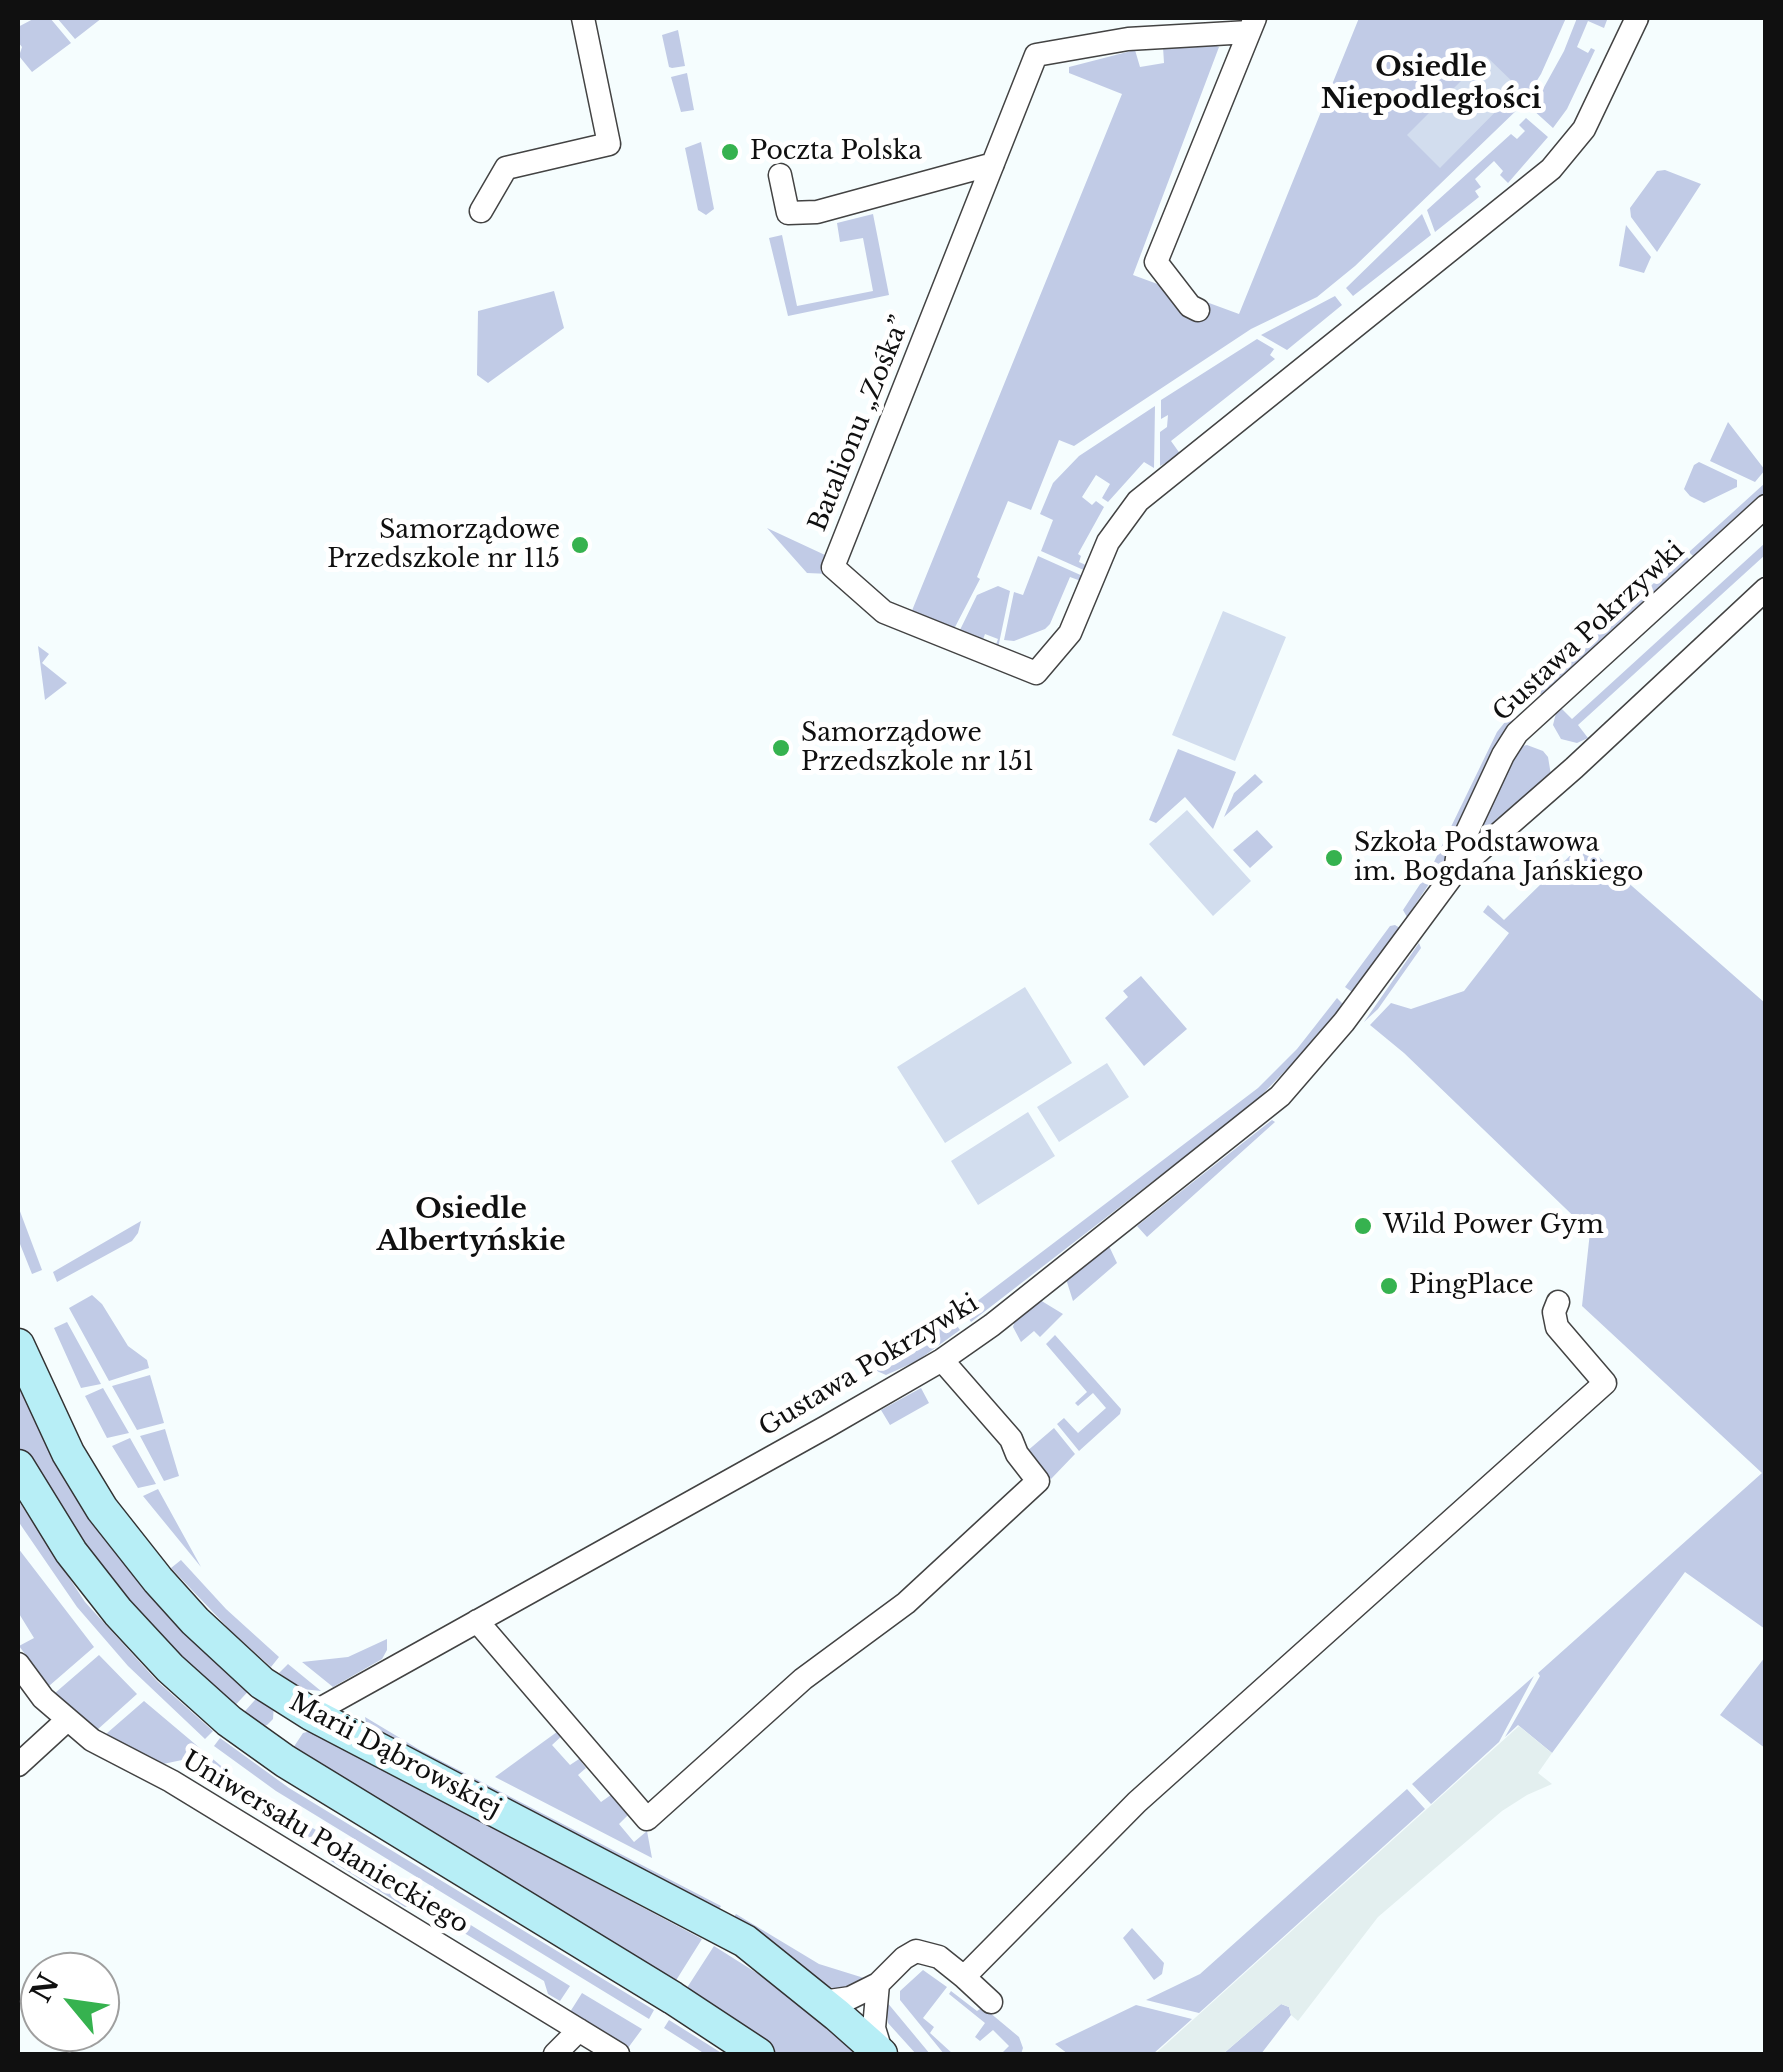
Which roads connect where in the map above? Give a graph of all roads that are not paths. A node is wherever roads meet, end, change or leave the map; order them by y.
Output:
1 (584, 18) edge
2 (1637, 18) edge
3 (1252, 25) edge
4 (992, 164) junction
5 (780, 175) dead end
6 (481, 211) dead end
7 (1198, 310) dead end
8 (1766, 506) edge
9 (1766, 589) edge
10 (1455, 872) junction
11 (1558, 1302) dead end
12 (18, 1345) edge
13 (942, 1360) junction
14 (18, 1466) edge
15 (477, 1621) junction
16 (18, 1664) edge
17 (310, 1714) junction
18 (66, 1721) junction
19 (267, 1749) junction
20 (18, 1764) edge
21 (964, 1977) junction
22 (878, 1984) junction
23 (822, 2002) junction
24 (991, 2002) dead end
25 (579, 2030) junction
26 (555, 2054) edge
27 (618, 2054) edge
28 (758, 2054) edge
29 (882, 2054) edge

1 - 6 street
2 - 4 street, Batalionu „Zośka”
3 - 4 street, Batalionu „Zośka”
3 - 7 street, Batalionu „Zośka”
4 - 5 street
8 - 10 street, Gustawa Pokrzywki
9 - 10 street, Gustawa Pokrzywki
10 - 13 street, Gustawa Pokrzywki
11 - 21 street
12 - 17 street, Marii Dąbrowskiej
13 - 15 street, Gustawa Pokrzywki
13 - 15 street
14 - 19 street
15 - 17 street, Gustawa Pokrzywki
16 - 18 street, Uniwersału Połanieckiego
17 - 19 street
17 - 23 street, Marii Dąbrowskiej
18 - 20 street
18 - 25 street, Uniwersału Połanieckiego
19 - 28 street
21 - 22 street
21 - 24 street
22 - 23 street
22 - 29 street
23 - 29 street, Marii Dąbrowskiej
25 - 26 street
25 - 27 street, Uniwersału Połanieckiego

